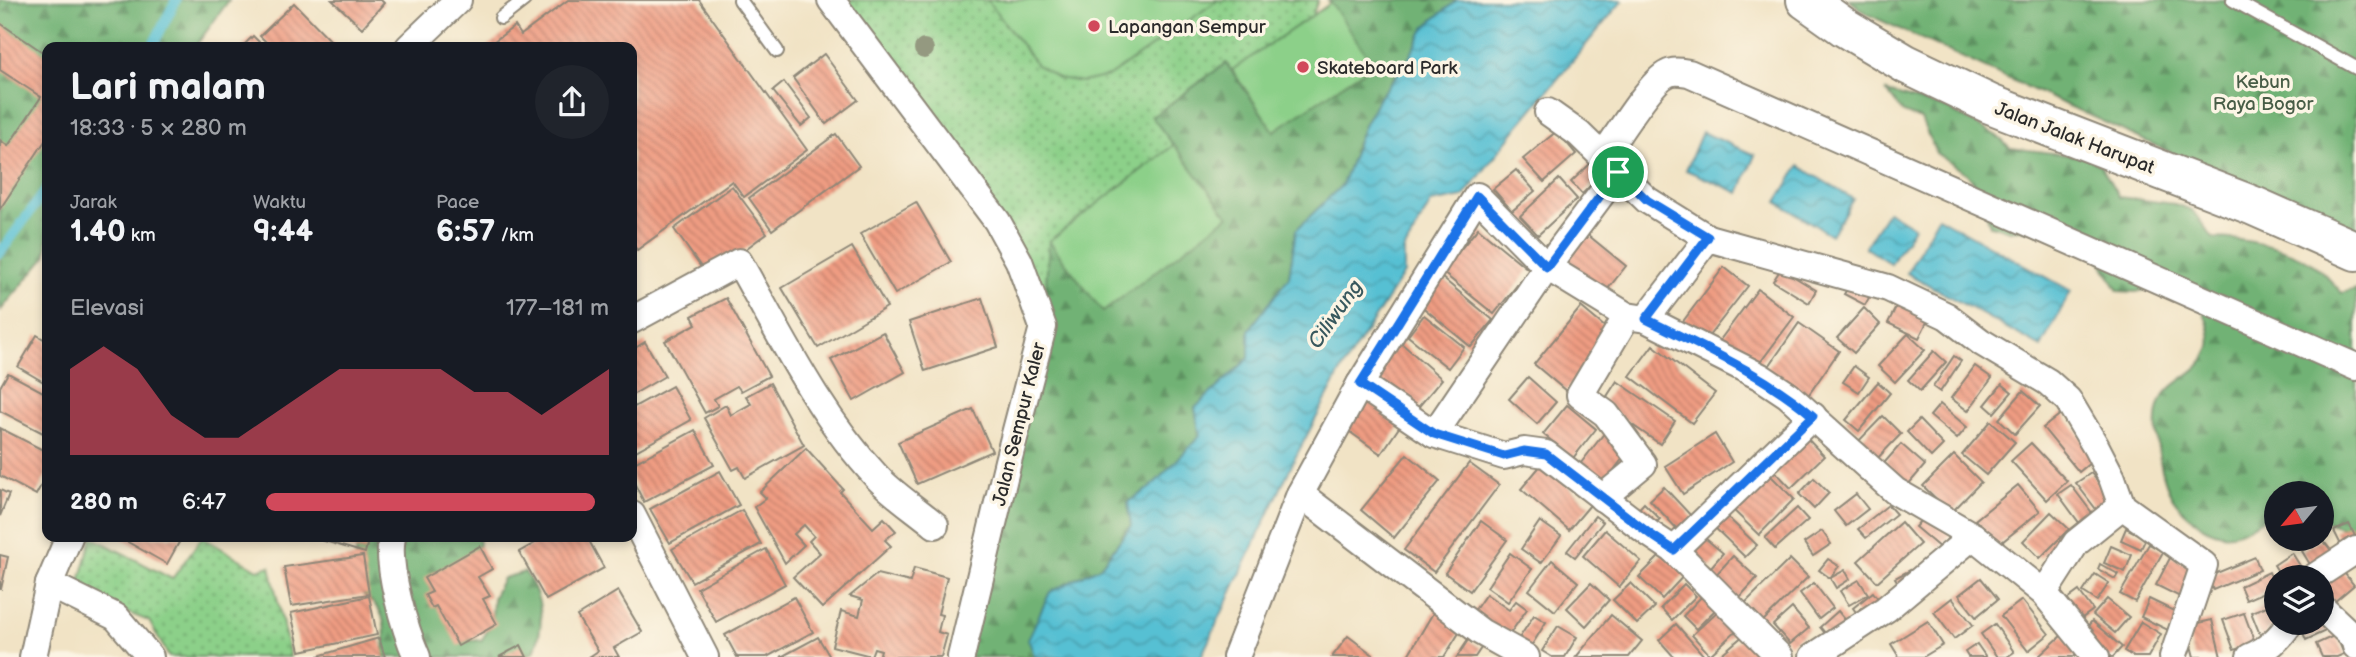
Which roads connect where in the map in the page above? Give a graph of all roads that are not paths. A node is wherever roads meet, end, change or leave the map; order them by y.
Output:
1 (458, 0) edge
2 (524, 0) edge
3 (740, 0) edge
4 (831, 0) edge
5 (1806, 0) edge
6 (2233, 0) edge
7 (501, 19) dead end
8 (414, 42) edge
9 (777, 51) dead end
10 (2356, 68) edge
11 (1548, 112) dead end
12 (1611, 164) junction
13 (1708, 237) junction
14 (2356, 251) edge
15 (1547, 267) junction
16 (637, 317) edge
17 (1637, 318) junction
18 (2356, 367) edge
19 (1360, 384) junction
20 (1813, 416) junction
21 (1434, 434) junction
22 (1300, 494) junction
23 (1602, 498) junction
24 (2122, 506) junction
25 (637, 525) edge
26 (935, 525) dead end
27 (1973, 536) junction
28 (67, 542) edge
29 (391, 542) edge
30 (1674, 550) junction
31 (2356, 550) edge
32 (2333, 565) edge
33 (49, 584) junction
34 (2044, 593) junction
35 (2334, 619) edge
36 (2282, 635) edge
37 (2356, 646) edge
38 (33, 657) edge
39 (150, 657) edge
40 (417, 657) edge
41 (705, 657) edge
42 (961, 657) edge
43 (1236, 657) edge
44 (1526, 657) edge
45 (1780, 657) edge
46 (1813, 657) edge
47 (2095, 657) edge
48 (2173, 657) edge
49 (2250, 657) edge

1 - 8 street
2 - 7 lane
3 - 9 lane
4 - 42 street, Jalan Sempur Kaler
5 - 14 main road, Jalan Jalak Harupat
6 - 10 lane
11 - 12 street
12 - 13 street
12 - 15 street
12 - 18 street
13 - 17 street
13 - 24 street
15 - 17 street
15 - 19 street
15 - 21 street
16 - 26 street
17 - 20 street
17 - 23 street
19 - 21 street
19 - 22 street
20 - 27 street
20 - 30 street
21 - 23 street
22 - 43 street
22 - 44 street
23 - 30 street
24 - 34 street
24 - 48 street
25 - 41 street
27 - 34 street
27 - 46 street
28 - 33 street
29 - 40 street
30 - 45 street
31 - 32 street
33 - 38 street
33 - 39 street
34 - 47 street
35 - 37 street
36 - 49 street

